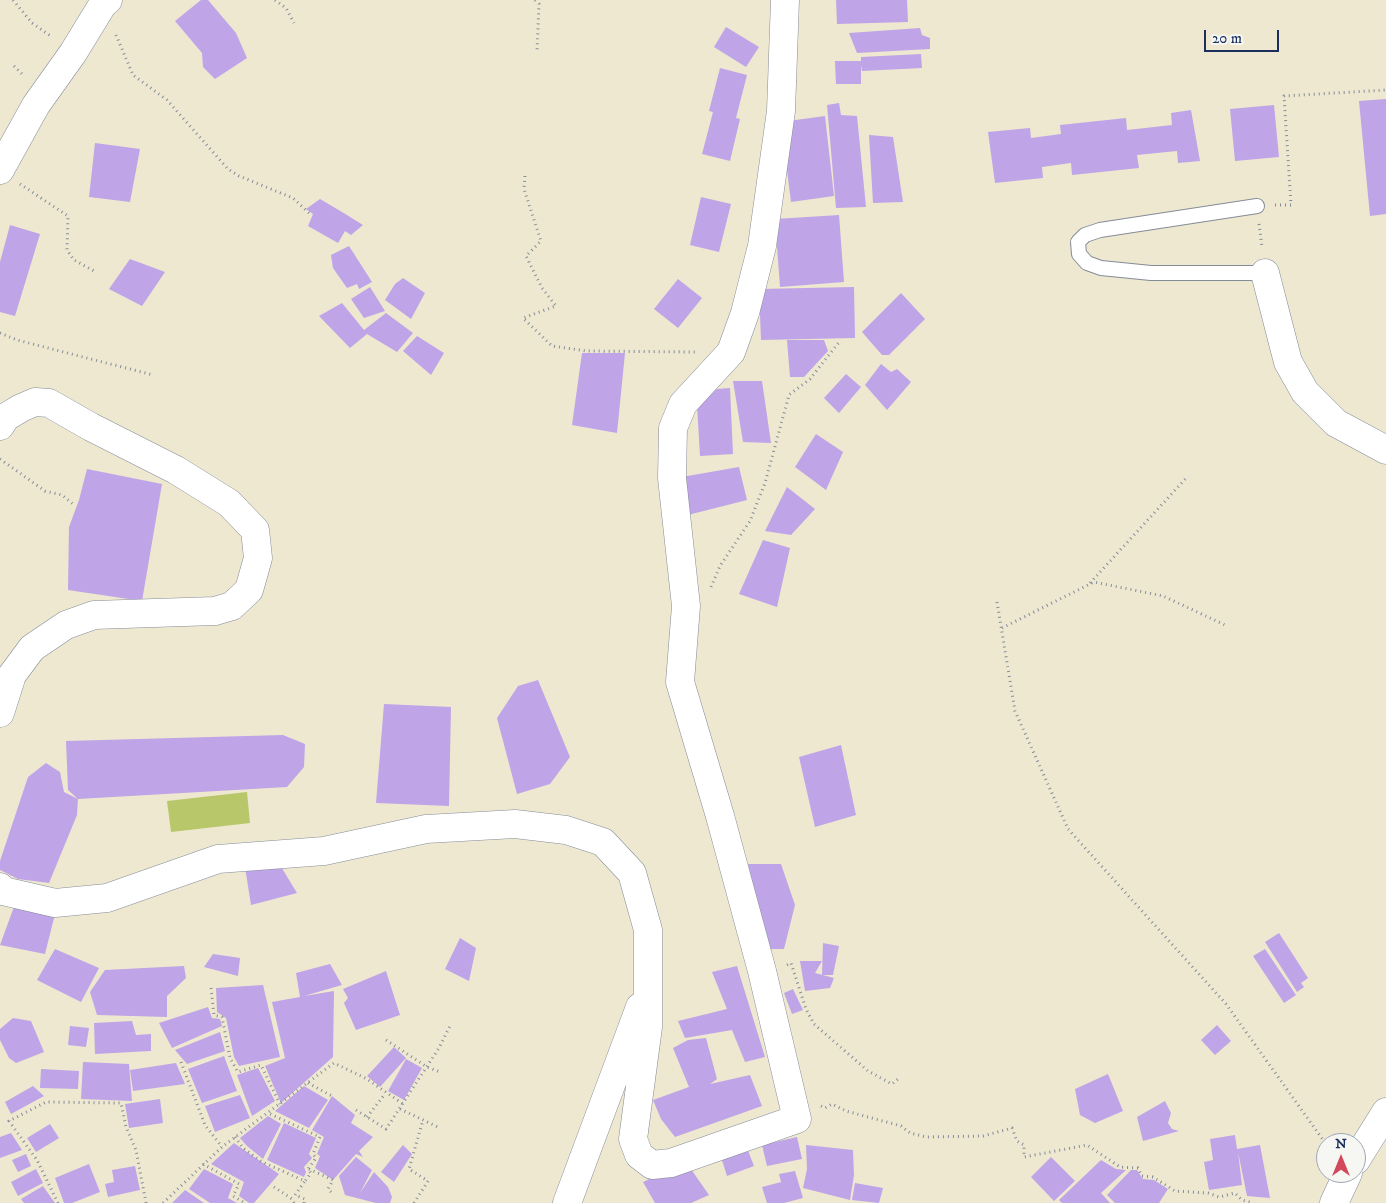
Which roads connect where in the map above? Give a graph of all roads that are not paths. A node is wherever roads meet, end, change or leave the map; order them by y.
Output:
1 (785, 0) edge
2 (105, 2) edge
3 (8, 175) edge
4 (1257, 206) road end
5 (1265, 273) joint
6 (0, 426) edge
7 (1386, 450) edge
8 (0, 714) edge
9 (0, 887) edge
10 (647, 987) junction
11 (1386, 1112) edge
12 (1366, 1144) edge
13 (1343, 1183) edge
14 (567, 1203) edge
15 (1334, 1203) edge

1 - 10 street
2 - 3 street
4 - 5 lane
5 - 7 street
6 - 8 street
9 - 10 street
10 - 14 street
11 - 12 street
13 - 15 street

